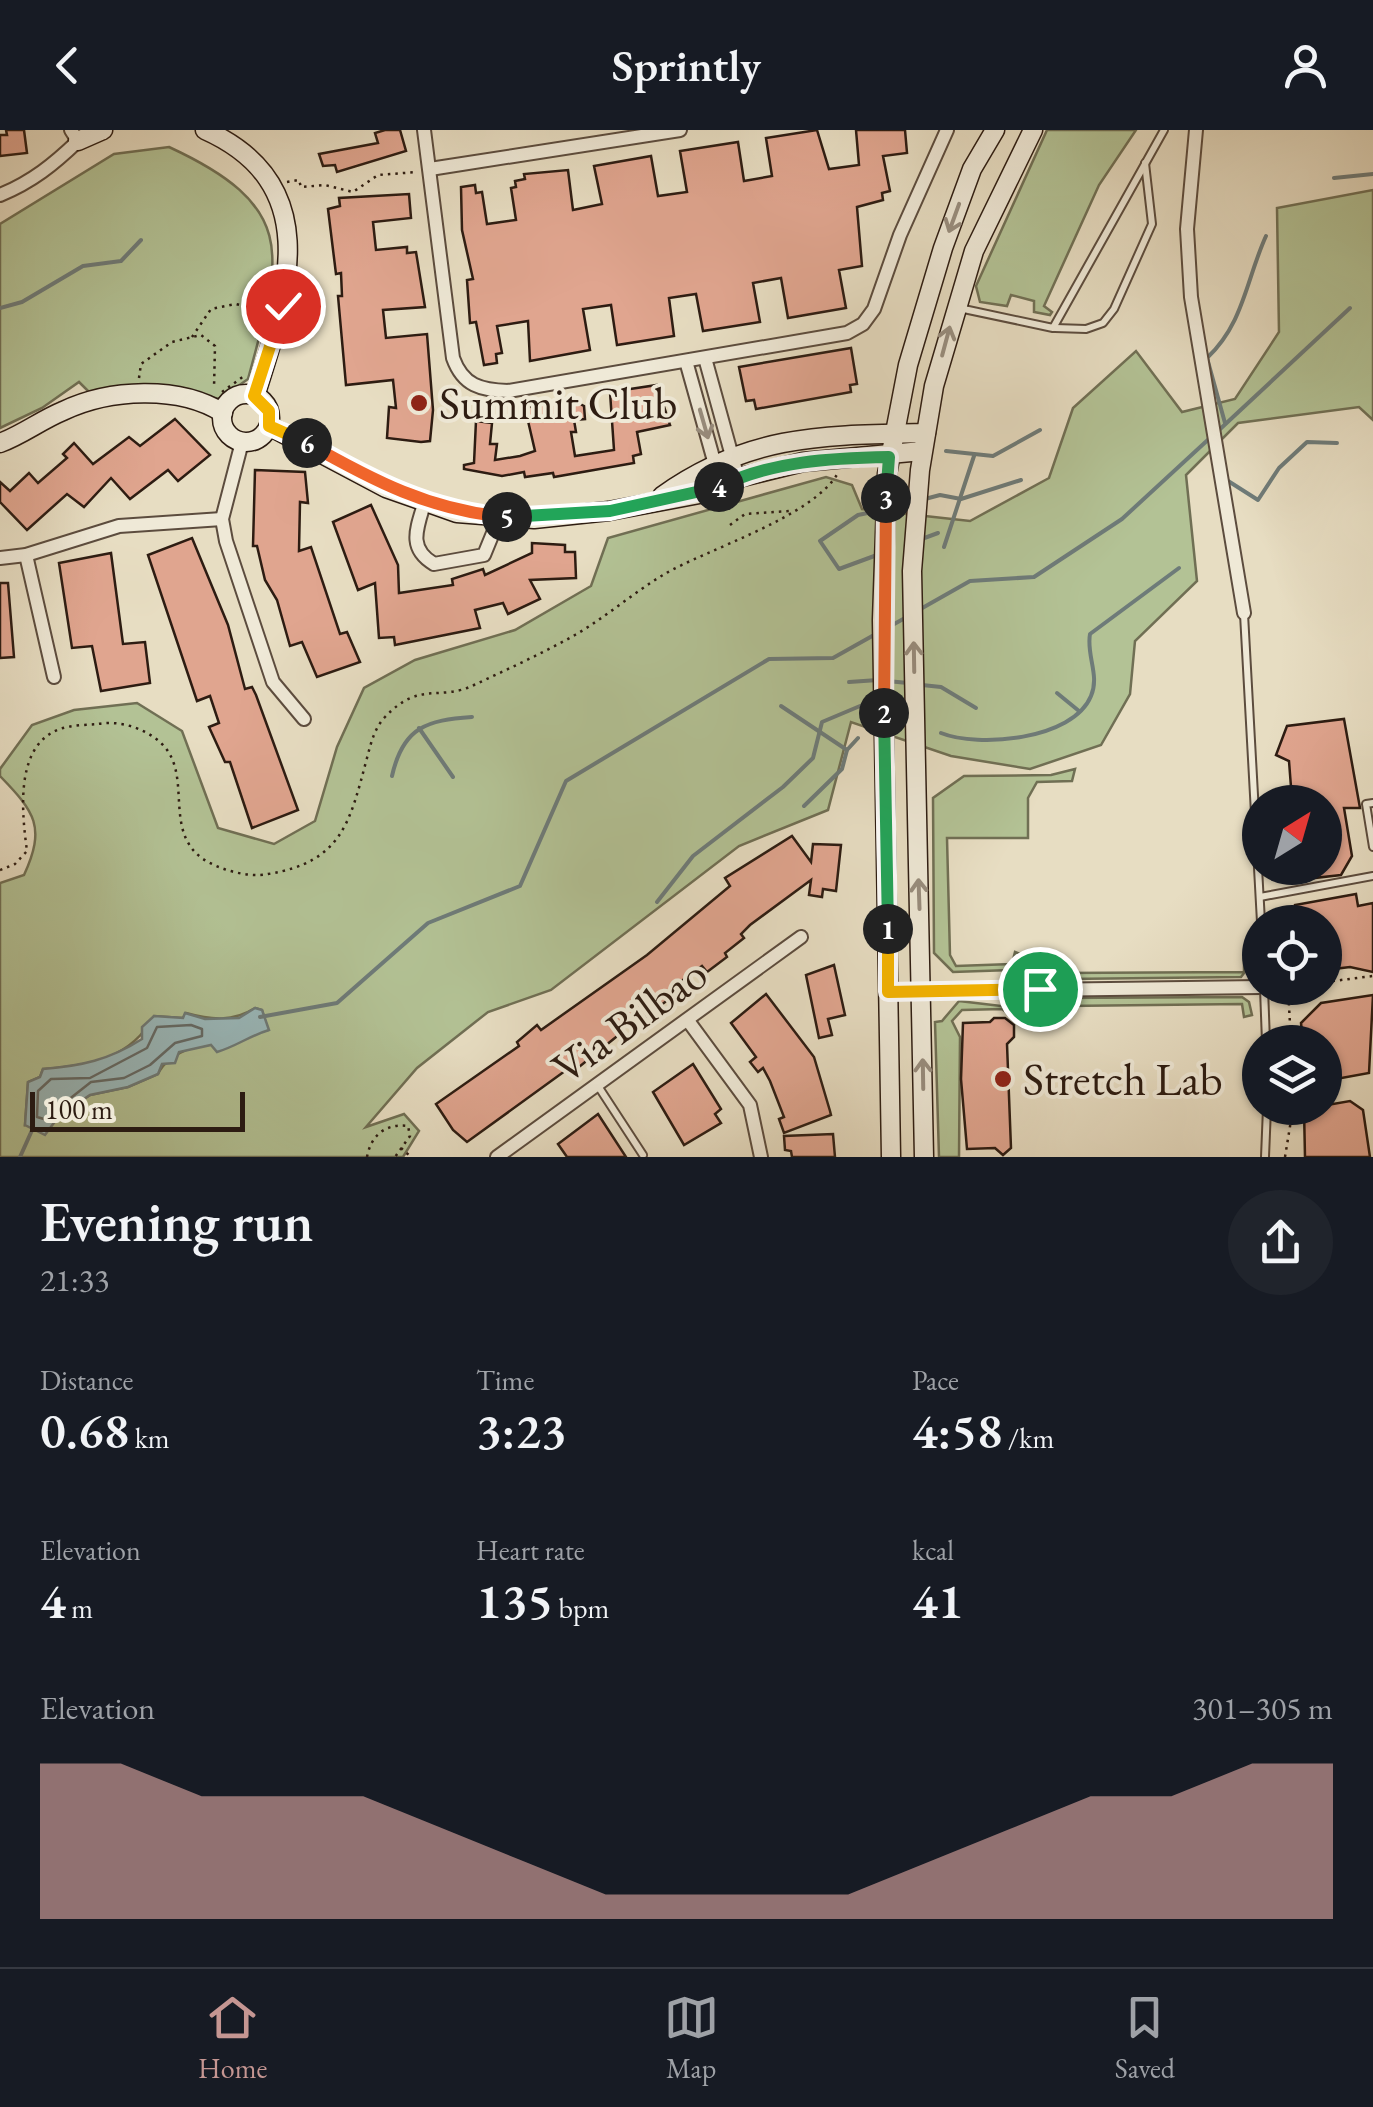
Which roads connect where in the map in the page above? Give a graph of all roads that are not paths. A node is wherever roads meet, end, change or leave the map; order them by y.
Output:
1 (103, 130) edge
2 (206, 130) edge
3 (424, 130) edge
4 (680, 130) edge
5 (947, 130) edge
6 (995, 130) edge
7 (1033, 130) edge
8 (1164, 130) edge
9 (1196, 130) edge
10 (74, 135) edge
11 (1145, 163) junction
12 (430, 170) junction
13 (0, 195) edge
14 (956, 306) junction
15 (1054, 328) junction
16 (705, 358) junction
17 (686, 361) junction
18 (254, 396) junction
19 (223, 413) junction
20 (269, 426) junction
21 (894, 434) junction
22 (242, 442) junction
23 (0, 443) edge
24 (922, 451) junction
25 (734, 456) junction
26 (714, 463) junction
27 (888, 466) junction
28 (729, 482) junction
29 (658, 499) junction
30 (425, 501) junction
31 (500, 516) junction
32 (222, 519) junction
33 (26, 555) junction
34 (0, 558) edge
35 (1244, 613) joint
36 (54, 677) dead end
37 (304, 719) dead end
38 (1373, 803) edge
39 (1373, 847) edge
40 (1373, 876) edge
41 (1260, 897) junction
42 (1260, 905) edge
43 (801, 937) dead end
44 (1242, 987) edge
45 (922, 991) junction
46 (888, 992) junction
47 (689, 1022) junction
48 (598, 1086) junction
49 (1266, 1125) edge
50 (643, 1154) edge
51 (497, 1157) edge
52 (760, 1157) edge
53 (891, 1157) edge
54 (924, 1157) edge
55 (1265, 1157) edge

1 - 10 main road
2 - 18 main road
3 - 12 street
4 - 12 street
5 - 16 street
6 -> 21 main road
7 - 14 main road
8 - 11 lane
9 - 35 street
10 - 13 street
11 - 15 lane
11 - 15 lane
12 - 17 street
14 - 15 lane
24 -> 14 main road
16 - 17 street
16 - 25 street
17 -> 26 street
18 - 19 main road
18 - 20 main road
19 - 22 main road
19 - 23 main road
20 - 22 main road
20 - 30 main road
21 - 24 main road
21 - 25 main road
21 - 27 main road
22 - 32 street
24 - 27 main road
45 -> 24 main road
25 - 26 main road
25 - 28 street
26 - 28 street
26 - 29 main road
27 - 28 main road
27 - 46 main road
28 - 29 main road
29 - 31 main road
30 - 31 main road
30 - 31 street
32 - 33 street
32 - 37 street
33 - 34 street
33 - 36 street
35 - 41 lane
38 - 39 lane
40 - 41 lane
41 - 42 lane
43 - 47 street, Via Bilbao
44 - 45 street
45 - 46 street
54 -> 45 main road
46 - 53 main road
47 - 48 street, Via Bilbao
47 - 52 street
48 - 50 lane
48 - 51 street, Via Bilbao
49 - 55 lane

